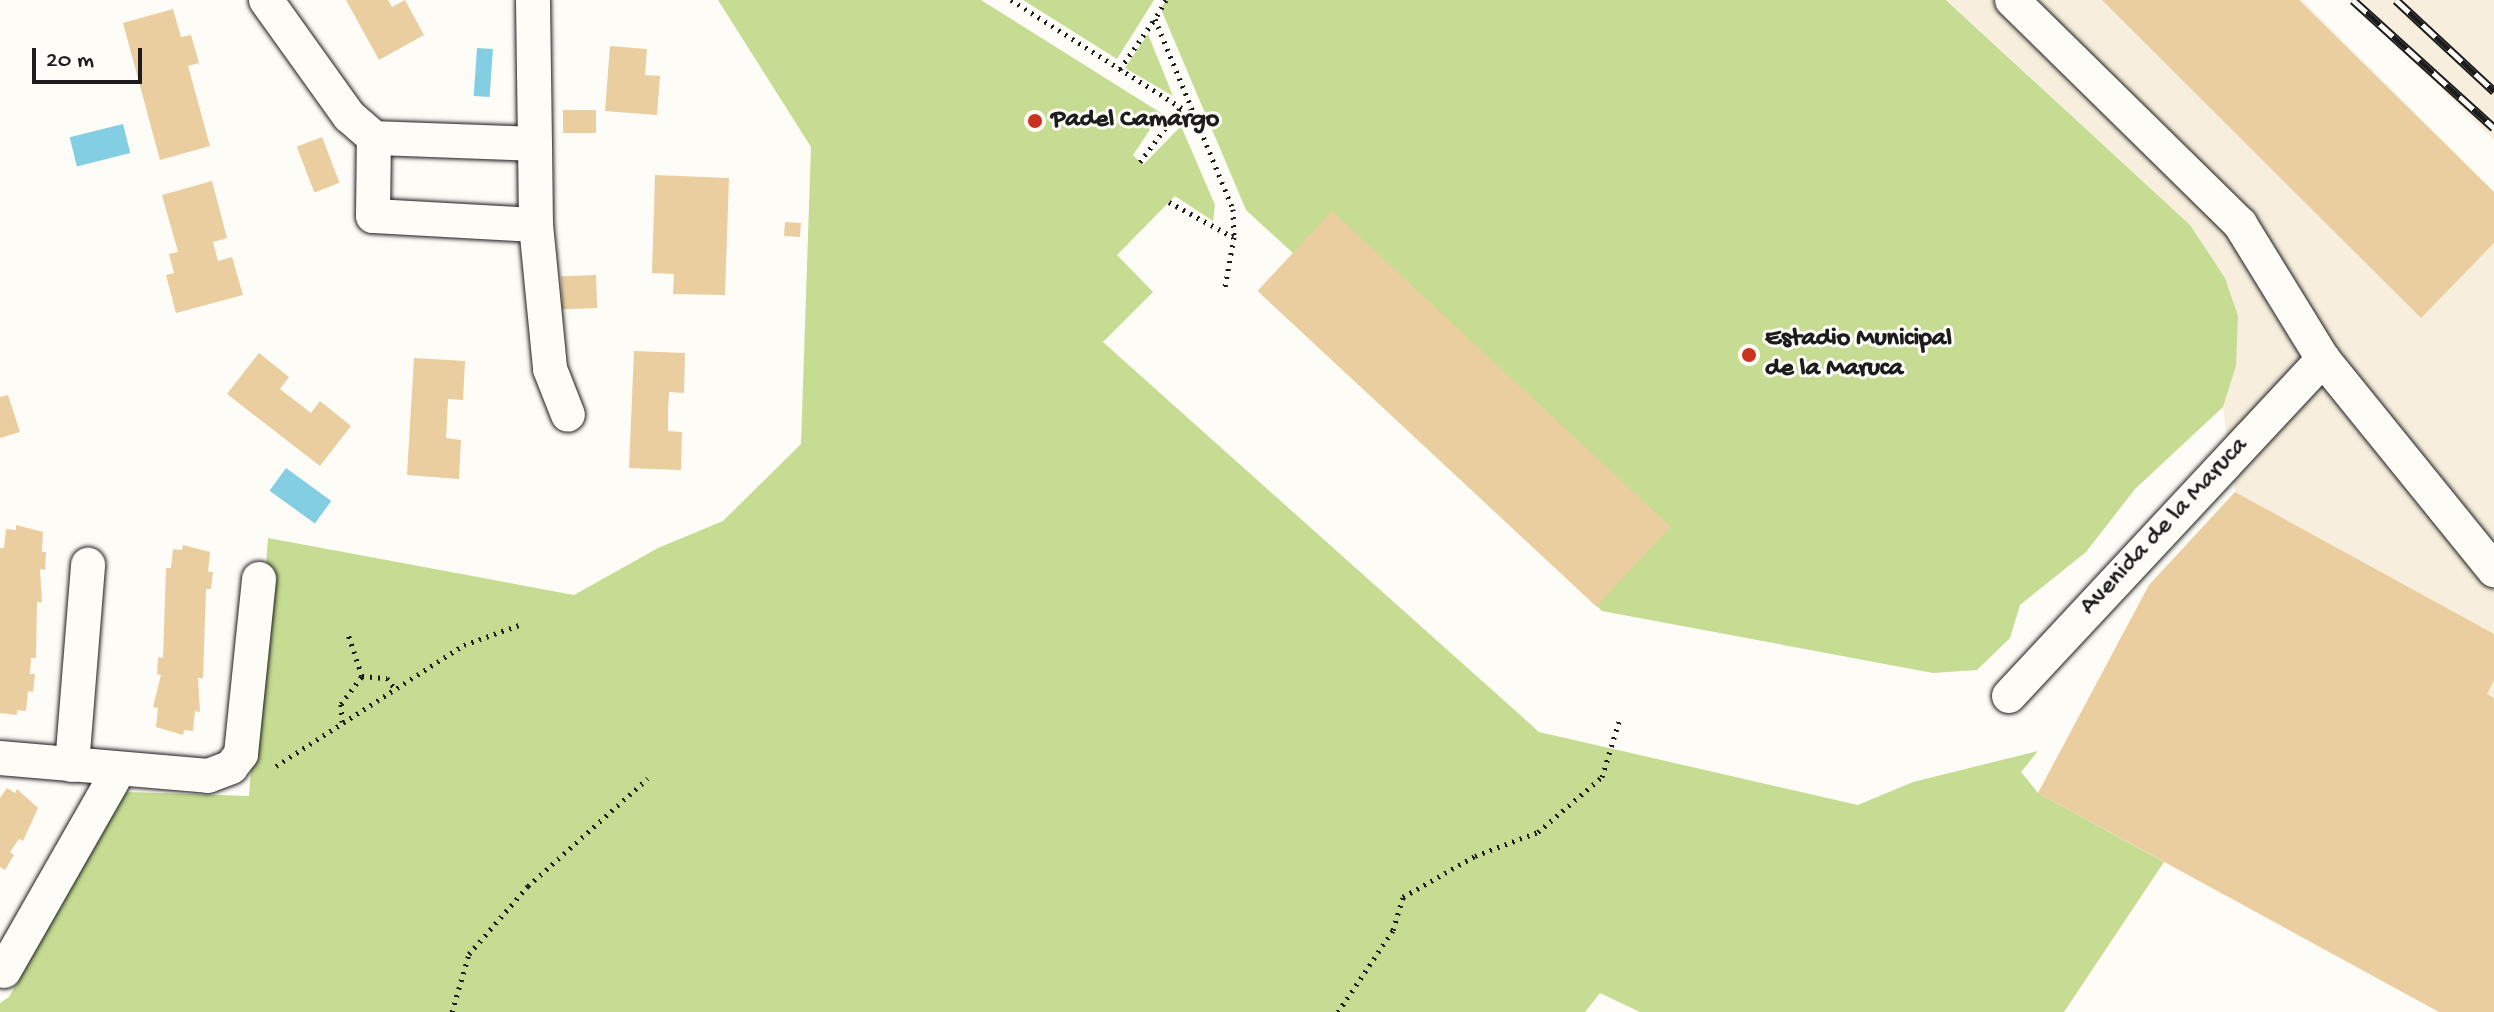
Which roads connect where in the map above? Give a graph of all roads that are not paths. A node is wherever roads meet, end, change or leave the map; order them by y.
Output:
1 (266, 0) edge
2 (2012, 0) edge
3 (533, 1) edge
4 (374, 138) junction
5 (535, 144) junction
6 (536, 225) junction
7 (2323, 359) junction
8 (568, 415) dead end
9 (88, 565) dead end
10 (2494, 570) edge
11 (259, 579) dead end
12 (2009, 696) dead end
13 (0, 758) edge
14 (72, 765) junction
15 (119, 769) junction
16 (4, 971) dead end

1 - 4 street
2 - 7 street
3 - 5 street
4 - 5 street
4 - 6 street
5 - 6 street
6 - 8 street
7 - 10 street
7 - 12 street, Avenida de la Maruca
9 - 14 street
11 - 15 street
13 - 14 street
14 - 15 street
15 - 16 street

